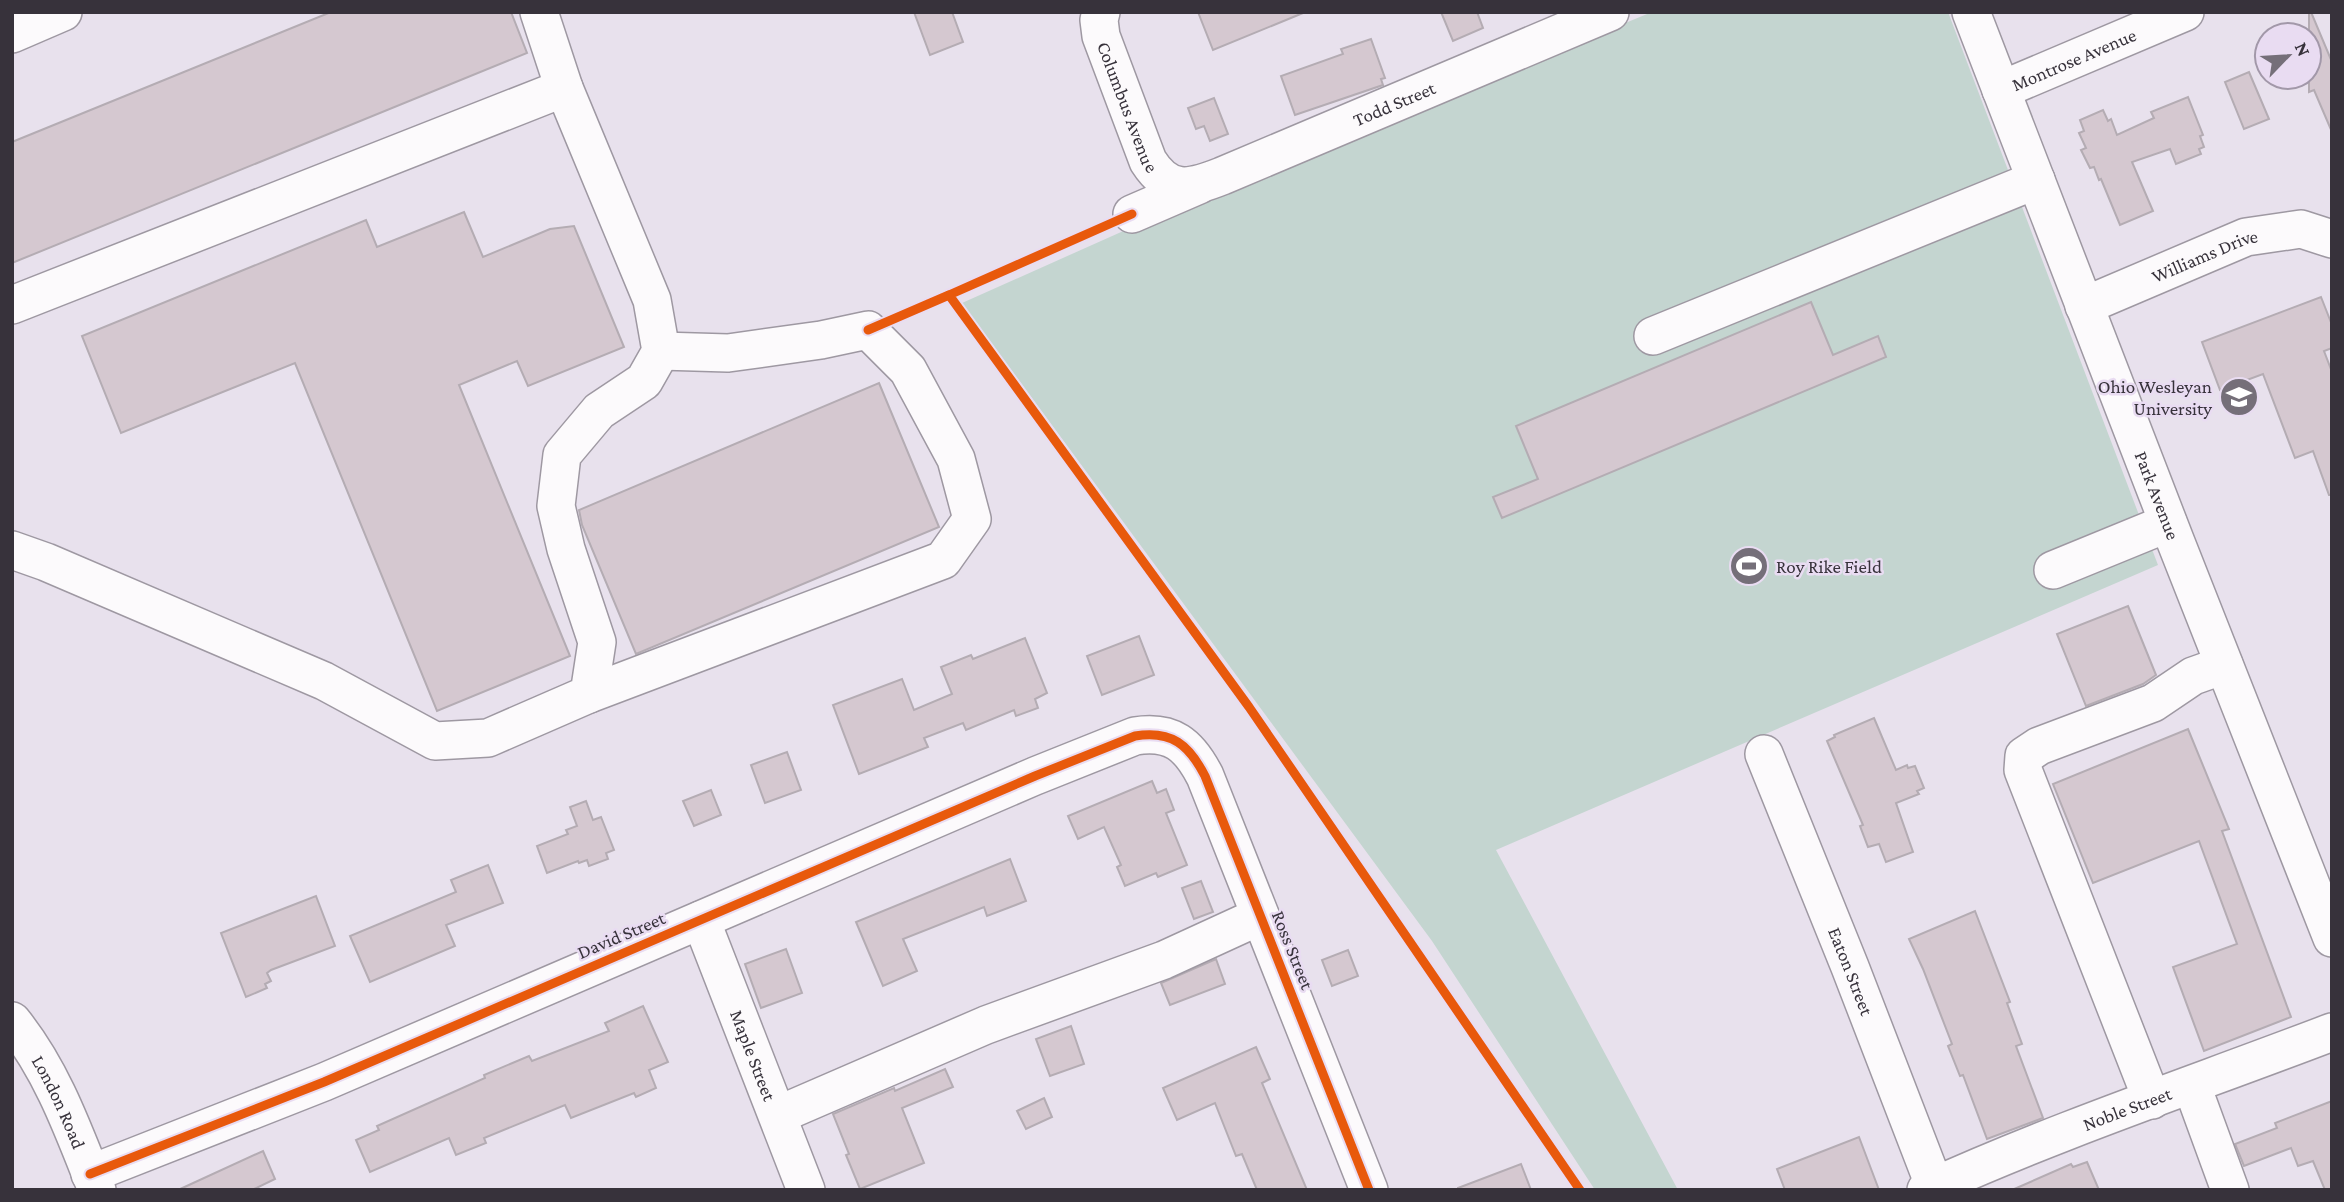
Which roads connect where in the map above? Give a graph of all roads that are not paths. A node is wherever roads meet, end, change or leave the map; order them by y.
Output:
1 (63, 12) edge
2 (538, 12) edge
3 (1101, 12) edge
4 (1610, 12) edge
5 (1972, 12) edge
6 (2185, 12) edge
7 (12, 34) edge
8 (564, 88) junction
9 (2001, 90) junction
10 (2036, 180) junction
11 (1189, 185) junction
12 (1132, 214) dead end
13 (2332, 239) edge
14 (12, 304) edge
15 (2084, 306) junction
16 (1653, 336) dead end
17 (661, 351) junction
18 (2168, 523) junction
19 (12, 550) edge
20 (2053, 570) dead end
21 (2224, 665) junction
22 (589, 694) junction
23 (1166, 737) joint
24 (1764, 754) dead end
25 (1261, 916) junction
26 (701, 920) junction
27 (2332, 938) edge
28 (12, 1021) edge
29 (2332, 1032) edge
30 (2192, 1086) junction
31 (2152, 1100) junction
32 (778, 1115) junction
33 (93, 1182) edge
34 (1932, 1188) edge
35 (806, 1190) edge
36 (1369, 1190) edge
37 (2230, 1190) edge

1 - 7 street
2 - 8 street
3 - 11 street, Columbus Avenue
4 - 11 street, Todd Street
5 - 9 street, Park Avenue
6 - 9 street, Montrose Avenue
8 - 14 street
8 - 17 street
9 - 10 street, Park Avenue
10 - 15 street, Park Avenue
10 - 16 street
11 - 12 street, Todd Street
13 - 15 street, Williams Drive
15 - 18 street, Park Avenue
17 - 22 street
17 - 22 street
18 - 20 street
18 - 21 street, Park Avenue
19 - 22 street
21 - 27 street, Park Avenue
21 - 31 street
23 - 25 street, Ross Street
23 - 26 street, David Street
24 - 34 street, Eaton Street
25 - 32 street
25 - 36 street, Ross Street
26 - 32 street, Maple Street
26 - 33 street, David Street
28 - 33 street, London Road
29 - 30 street, Noble Street
30 - 31 street, Noble Street
30 - 37 street
31 - 34 street, Noble Street
32 - 35 street, Maple Street

